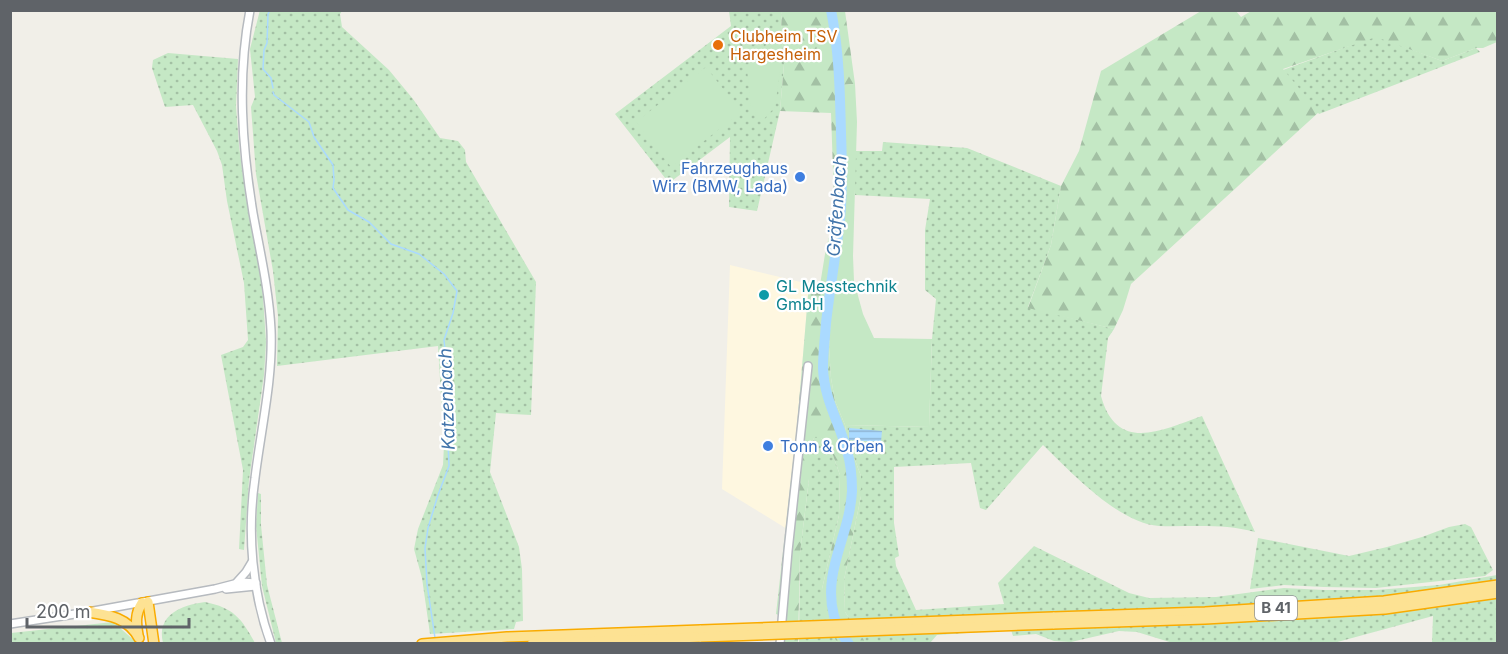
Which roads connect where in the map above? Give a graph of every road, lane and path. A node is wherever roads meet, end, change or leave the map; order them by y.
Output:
1 (250, 10) edge
2 (808, 366) dead end
3 (253, 560) junction
4 (234, 584) junction
5 (256, 584) junction
6 (1497, 585) edge
7 (215, 590) junction
8 (1497, 593) edge
9 (145, 602) junction
10 (88, 612) junction
11 (1053, 621) junction
12 (10, 624) edge
13 (701, 633) junction
14 (140, 641) edge
15 (427, 643) edge
16 (154, 644) edge
17 (271, 644) edge
18 (422, 644) edge
19 (532, 644) edge
20 (780, 644) edge

1 - 3 main road
2 - 20 main road
3 - 4 main road
3 - 5 main road
4 - 5 main road
4 - 7 main road
5 - 7 main road
5 - 17 main road
6 - 11 highway, B 41
7 - 9 main road
8 - 11 highway, B 41
9 - 10 main road
9 - 14 highway
9 - 16 highway
10 - 12 main road
10 - 14 highway
11 - 13 highway, B 41, bridge
13 - 15 highway, B 41
13 - 19 highway, B 41
15 - 18 highway, B 41

